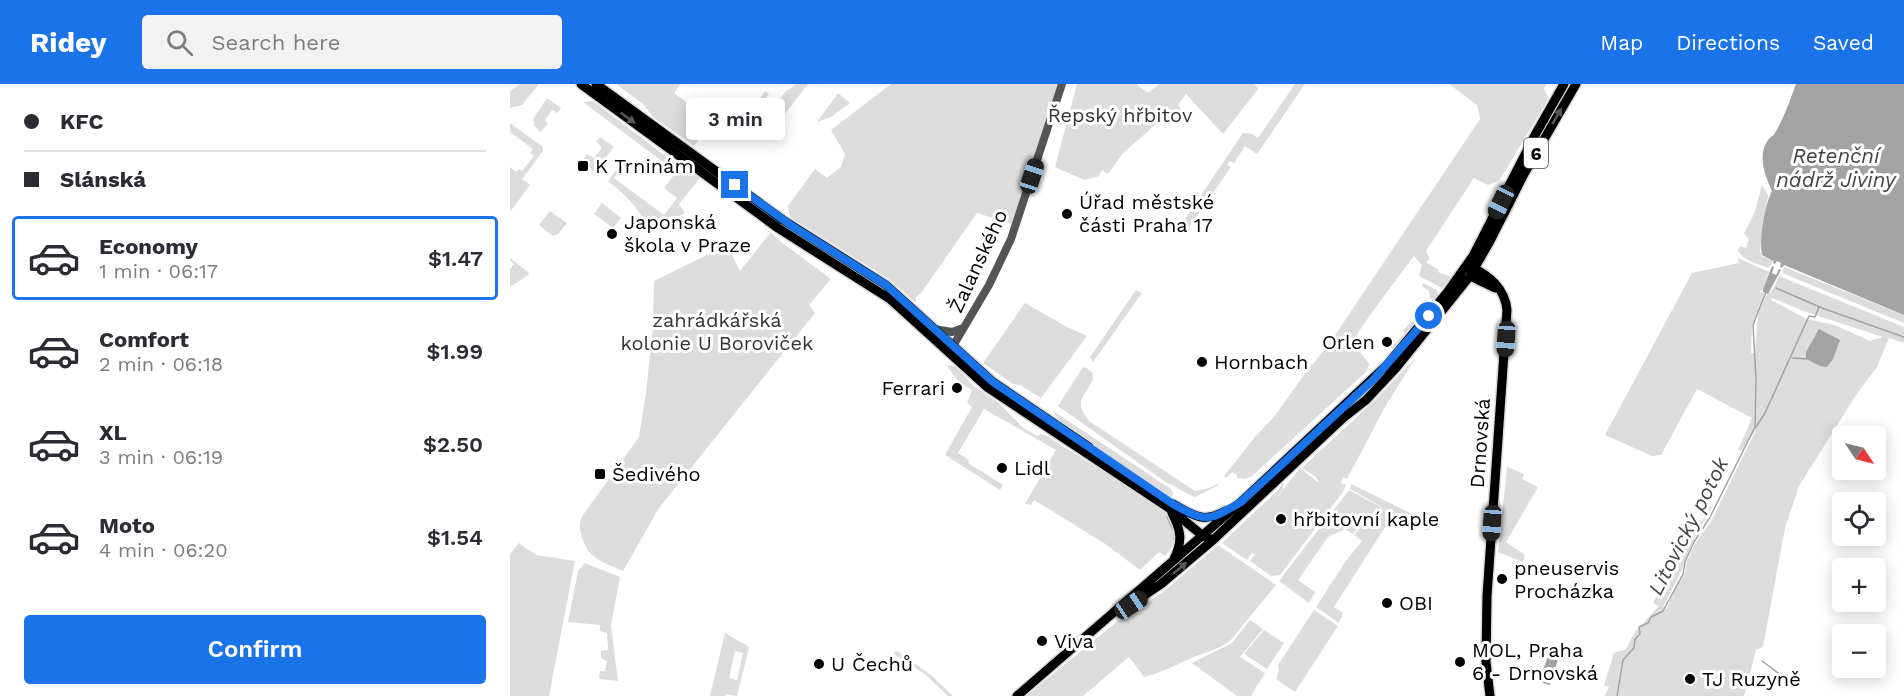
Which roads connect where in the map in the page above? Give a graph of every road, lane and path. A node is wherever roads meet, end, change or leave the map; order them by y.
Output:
1 (581, 84) edge
2 (596, 84) edge
3 (1062, 84) edge
4 (1564, 84) edge
5 (1576, 84) edge
6 (1470, 271) junction
7 (965, 327) junction
8 (934, 329) junction
9 (953, 346) junction
10 (1241, 502) junction
11 (1171, 506) junction
12 (1208, 536) junction
13 (1171, 563) junction
14 (1106, 619) junction
15 (1017, 696) edge
16 (1490, 696) edge

1 -> 11 main road
2 - 8 main road
3 - 7 street, Žalanského
4 - 6 main road, 6
6 -> 5 main road, 6
6 - 10 main road, 6
6 - 12 main road, 6
6 - 16 main road, Drnovská
7 - 8 street
7 - 9 street, Žalanského
8 - 9 main road
9 - 11 main road
10 - 11 main road
10 - 12 main road, 6
11 - 12 main road
11 - 13 main road
12 - 13 main road, 6
14 -> 12 main road, 6
13 - 14 main road, 6
14 - 15 main road, 6

